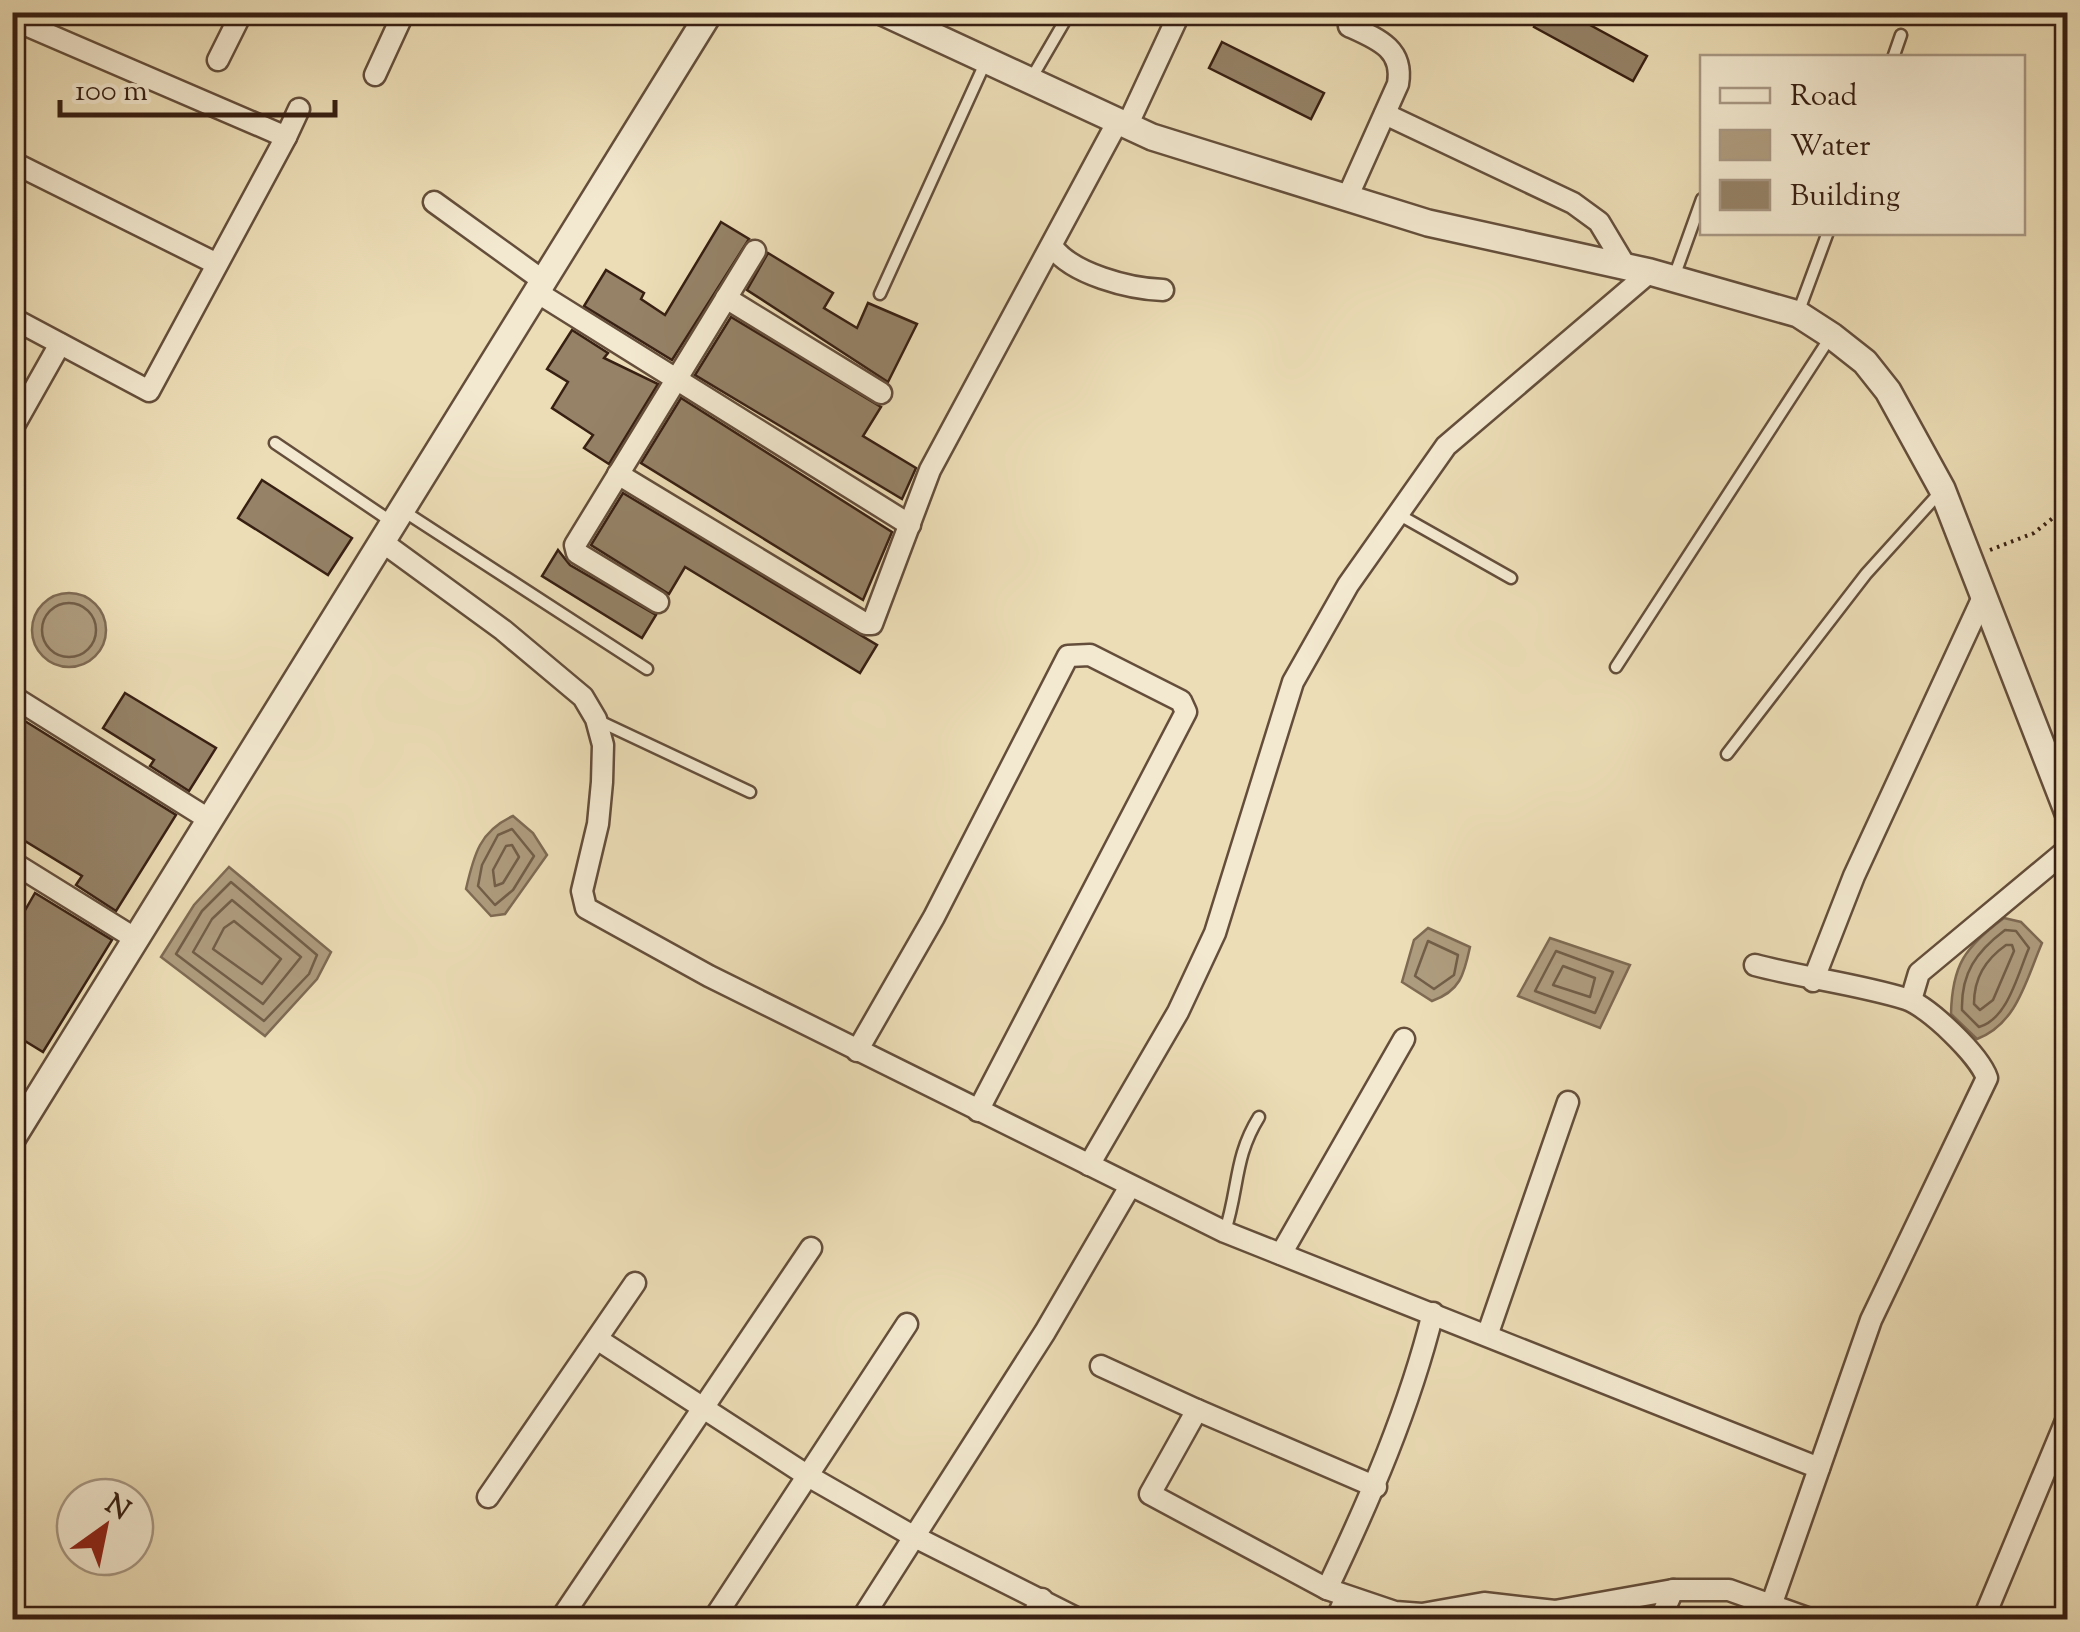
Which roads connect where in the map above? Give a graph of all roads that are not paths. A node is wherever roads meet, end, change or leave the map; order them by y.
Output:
1 (242, 12) edge
2 (404, 12) edge
3 (710, 12) edge
4 (882, 12) edge
5 (1070, 12) edge
6 (1180, 12) edge
7 (12, 20) edge
8 (929, 22) edge
9 (1349, 26) dead end
10 (1901, 35) dead end
11 (1894, 55) edge
12 (218, 60) dead end
13 (986, 60) junction
14 (376, 76) dead end
15 (1030, 80) junction
16 (299, 109) dead end
17 (1384, 114) junction
18 (1123, 124) junction
19 (286, 137) junction
20 (12, 162) edge
21 (1347, 198) junction
22 (434, 202) dead end
23 (1700, 202) edge
24 (1827, 235) edge
25 (1052, 246) junction
26 (755, 251) dead end
27 (217, 264) junction
28 (1650, 272) junction
29 (539, 285) junction
30 (1163, 290) dead end
31 (880, 294) dead end
32 (726, 298) junction
33 (1798, 314) junction
34 (12, 318) edge
35 (1832, 336) junction
36 (60, 344) junction
37 (676, 379) junction
38 (881, 393) dead end
39 (12, 430) edge
40 (276, 443) dead end
41 (618, 474) junction
42 (1942, 489) junction
43 (1396, 513) junction
44 (392, 524) junction
45 (910, 526) junction
46 (1511, 578) dead end
47 (1984, 595) junction
48 (658, 602) dead end
49 (1616, 666) dead end
50 (647, 669) dead end
51 (12, 696) edge
52 (596, 720) junction
53 (1728, 754) dead end
54 (750, 792) dead end
55 (2068, 813) edge
56 (210, 820) junction
57 (2068, 849) edge
58 (12, 862) edge
59 (136, 939) junction
60 (1755, 964) dead end
61 (1813, 981) junction
62 (1911, 1000) junction
63 (1404, 1039) dead end
64 (857, 1051) junction
65 (1568, 1102) dead end
66 (978, 1111) junction
67 (1259, 1117) dead end
68 (12, 1139) edge
69 (1089, 1165) junction
70 (1129, 1188) junction
71 (1225, 1232) junction
72 (810, 1248) dead end
73 (1280, 1254) junction
74 (635, 1283) dead end
75 (1433, 1312) junction
76 (907, 1324) dead end
77 (1488, 1333) junction
78 (596, 1339) junction
79 (1101, 1366) dead end
80 (702, 1410) junction
81 (1197, 1410) junction
82 (2067, 1420) edge
83 (1819, 1468) junction
84 (808, 1476) junction
85 (1376, 1487) junction
86 (488, 1497) dead end
87 (913, 1536) junction
88 (1673, 1590) junction
89 (1337, 1593) junction
90 (1042, 1599) junction
91 (1770, 1612) edge
92 (1450, 1614) edge
93 (1554, 1616) edge
94 (560, 1620) edge
95 (714, 1620) edge
96 (861, 1620) edge
97 (1030, 1620) edge
98 (1080, 1620) edge
99 (1336, 1620) edge
100 (1660, 1620) edge
101 (1812, 1620) edge
102 (1983, 1620) edge

1 - 12 street
2 - 14 street
3 - 29 street
4 - 8 street
5 - 15 lane
6 - 18 street
7 - 19 street
8 - 13 street
9 - 17 street
10 - 11 lane
13 - 15 street
13 - 31 lane
15 - 18 street
16 - 19 street
17 - 21 street
17 - 28 street
18 - 21 street
18 - 25 street
19 - 27 street
20 - 27 street
21 - 28 street
22 - 29 street
23 - 28 lane
24 - 33 lane
25 - 30 street
25 - 45 street
26 - 32 street
27 - 36 street
28 - 33 street
28 - 43 street
29 - 37 street
29 - 44 street
32 - 37 street
32 - 38 street
33 - 35 street
34 - 36 street
35 - 42 street
35 - 49 lane
36 - 39 street
37 - 41 street
37 - 45 street
40 - 44 lane
41 - 45 street
41 - 48 street
42 - 47 street
42 - 53 lane
43 - 46 lane
43 - 69 street
44 - 50 lane
44 - 52 street
44 - 56 street
47 - 55 street
47 - 61 street
51 - 56 street
52 - 54 lane
52 - 64 street
56 - 59 street
57 - 62 street
58 - 59 street
59 - 68 street
60 - 61 street
61 - 62 street
62 - 83 street
63 - 73 street
64 - 66 street
64 - 66 street
65 - 77 street
66 - 69 street
67 - 71 lane
69 - 70 street
70 - 71 street
70 - 87 street
71 - 73 street
72 - 80 street
73 - 75 street
74 - 78 street
75 - 77 street
75 - 85 street
76 - 84 street
77 - 83 street
78 - 80 street
78 - 86 street
79 - 81 street
80 - 84 street
80 - 94 street
81 - 85 street
81 - 89 street
82 - 102 street
83 - 91 street
84 - 87 street
84 - 95 street
85 - 89 street
87 - 90 street
87 - 96 street
88 - 91 street
88 - 93 street
88 - 100 street
89 - 92 street
89 - 99 street
90 - 97 street
90 - 98 street
91 - 101 street
92 - 93 street

